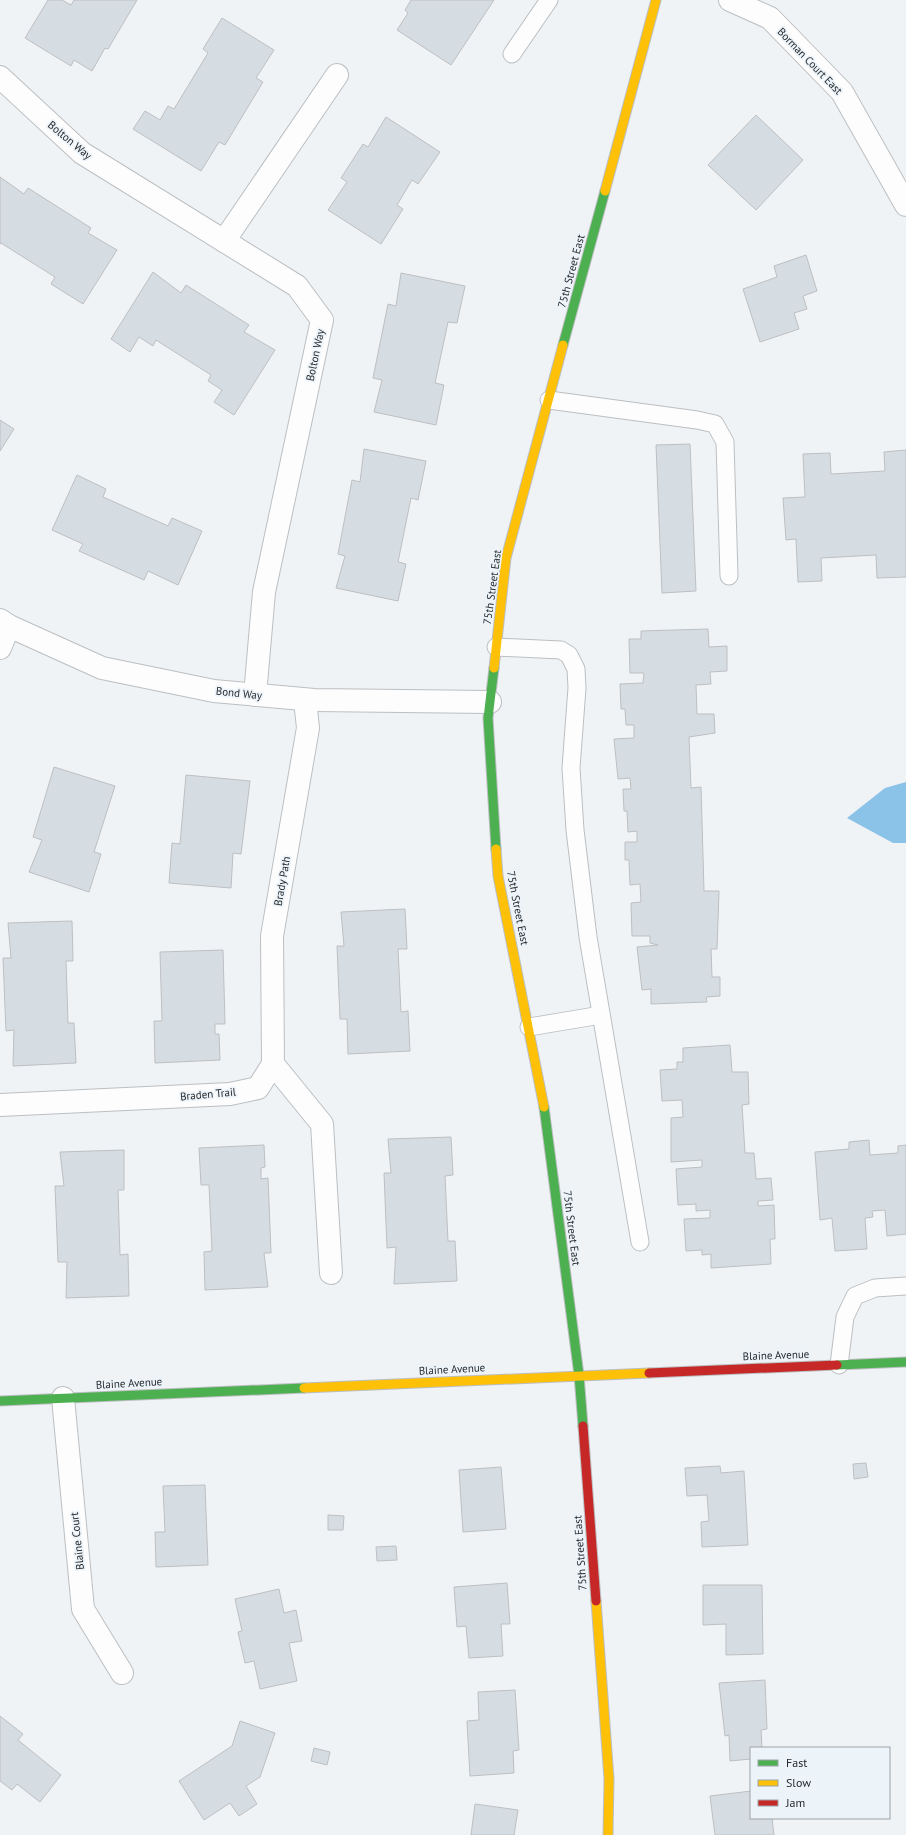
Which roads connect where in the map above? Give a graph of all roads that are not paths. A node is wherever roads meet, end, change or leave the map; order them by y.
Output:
1 (549, 0) edge
2 (656, 0) edge
3 (730, 0) edge
4 (512, 54) dead end
5 (337, 76) dead end
6 (0, 77) edge
7 (906, 205) edge
8 (224, 241) junction
9 (549, 400) junction
10 (729, 576) dead end
11 (5, 623) edge
12 (496, 647) junction
13 (0, 648) edge
14 (255, 695) junction
15 (305, 700) junction
16 (490, 702) junction
17 (601, 1015) junction
18 (529, 1027) junction
19 (273, 1064) junction
20 (0, 1105) edge
21 (640, 1242) dead end
22 (331, 1273) dead end
23 (906, 1286) edge
24 (906, 1362) edge
25 (839, 1365) junction
26 (579, 1375) junction
27 (63, 1398) junction
28 (0, 1400) edge
29 (122, 1673) dead end
30 (608, 1835) edge

1 - 4 lane
2 - 9 street, 75th Street East
3 - 7 street, Borman Court East
5 - 8 street
6 - 8 street, Bolton Way
8 - 14 street, Bolton Way
9 - 10 lane
9 - 12 street, 75th Street East
11 - 13 street
11 - 14 street, Bond Way
12 - 16 street, 75th Street East
12 - 17 lane
14 - 15 street, Bond Way
15 - 16 street, Bond Way
15 - 19 street, Brady Path
16 - 18 street, 75th Street East
17 - 18 lane
17 - 21 lane
18 - 26 street, 75th Street East
19 - 20 street, Braden Trail
19 - 22 street
23 - 25 lane
24 - 25 street, Blaine Avenue
25 - 26 street, Blaine Avenue
26 - 27 street, Blaine Avenue
26 - 30 street, 75th Street East
27 - 28 street, Blaine Avenue
27 - 29 street, Blaine Court

